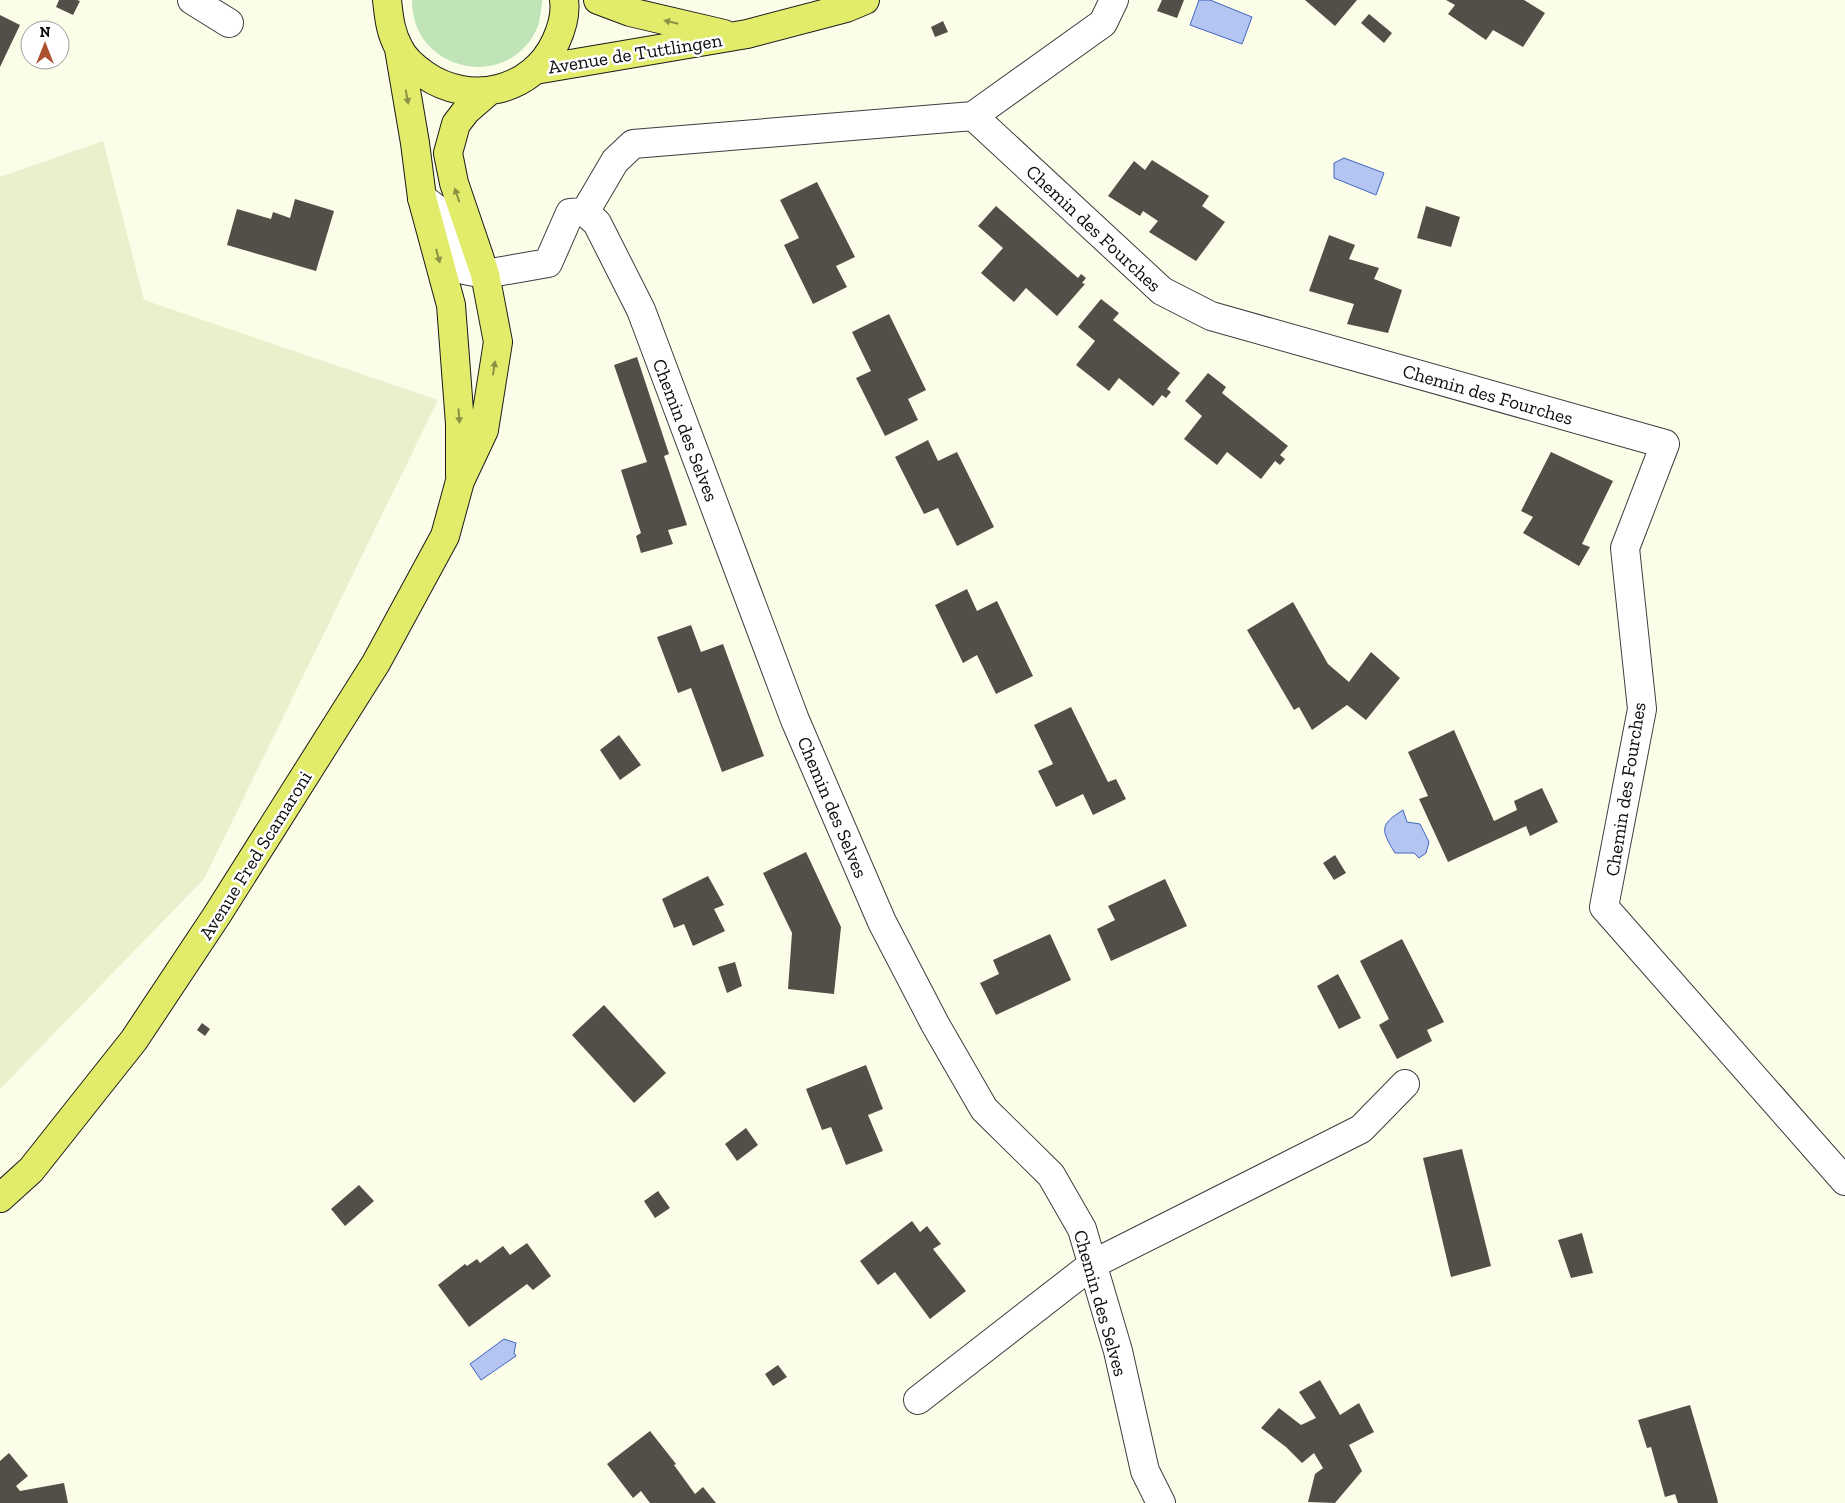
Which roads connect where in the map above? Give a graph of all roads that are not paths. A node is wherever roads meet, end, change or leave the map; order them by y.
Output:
1 (192, 0) edge
2 (387, 0) edge
3 (564, 0) edge
4 (598, 0) edge
5 (864, 0) edge
6 (1114, 0) edge
7 (229, 23) dead end
8 (735, 37) junction
9 (399, 49) junction
10 (535, 70) junction
11 (488, 92) junction
12 (973, 116) junction
13 (422, 198) junction
14 (586, 212) junction
15 (485, 274) junction
16 (460, 481) junction
17 (1405, 1084) dead end
18 (1845, 1181) edge
19 (0, 1198) edge
20 (1093, 1264) junction
21 (918, 1400) dead end
22 (1161, 1503) edge

1 - 7 street
2 - 9 main road
3 - 10 main road
8 -> 4 main road, Avenue de Tuttlingen
5 - 8 main road, Avenue de Tuttlingen
6 - 12 street
8 - 10 main road, Avenue de Tuttlingen
9 - 11 main road
9 -> 13 main road, Avenue Fred Scamaroni
10 - 11 main road
15 -> 11 main road, Avenue Fred Scamaroni
12 - 14 street
12 - 18 street, Chemin des Fourches
13 - 15 street
13 -> 16 main road, Avenue Fred Scamaroni
14 - 15 street
14 - 20 street, Chemin des Selves
16 -> 15 main road, Avenue Fred Scamaroni
16 - 19 main road, Avenue Fred Scamaroni
17 - 20 street
20 - 21 street
20 - 22 street, Chemin des Selves

